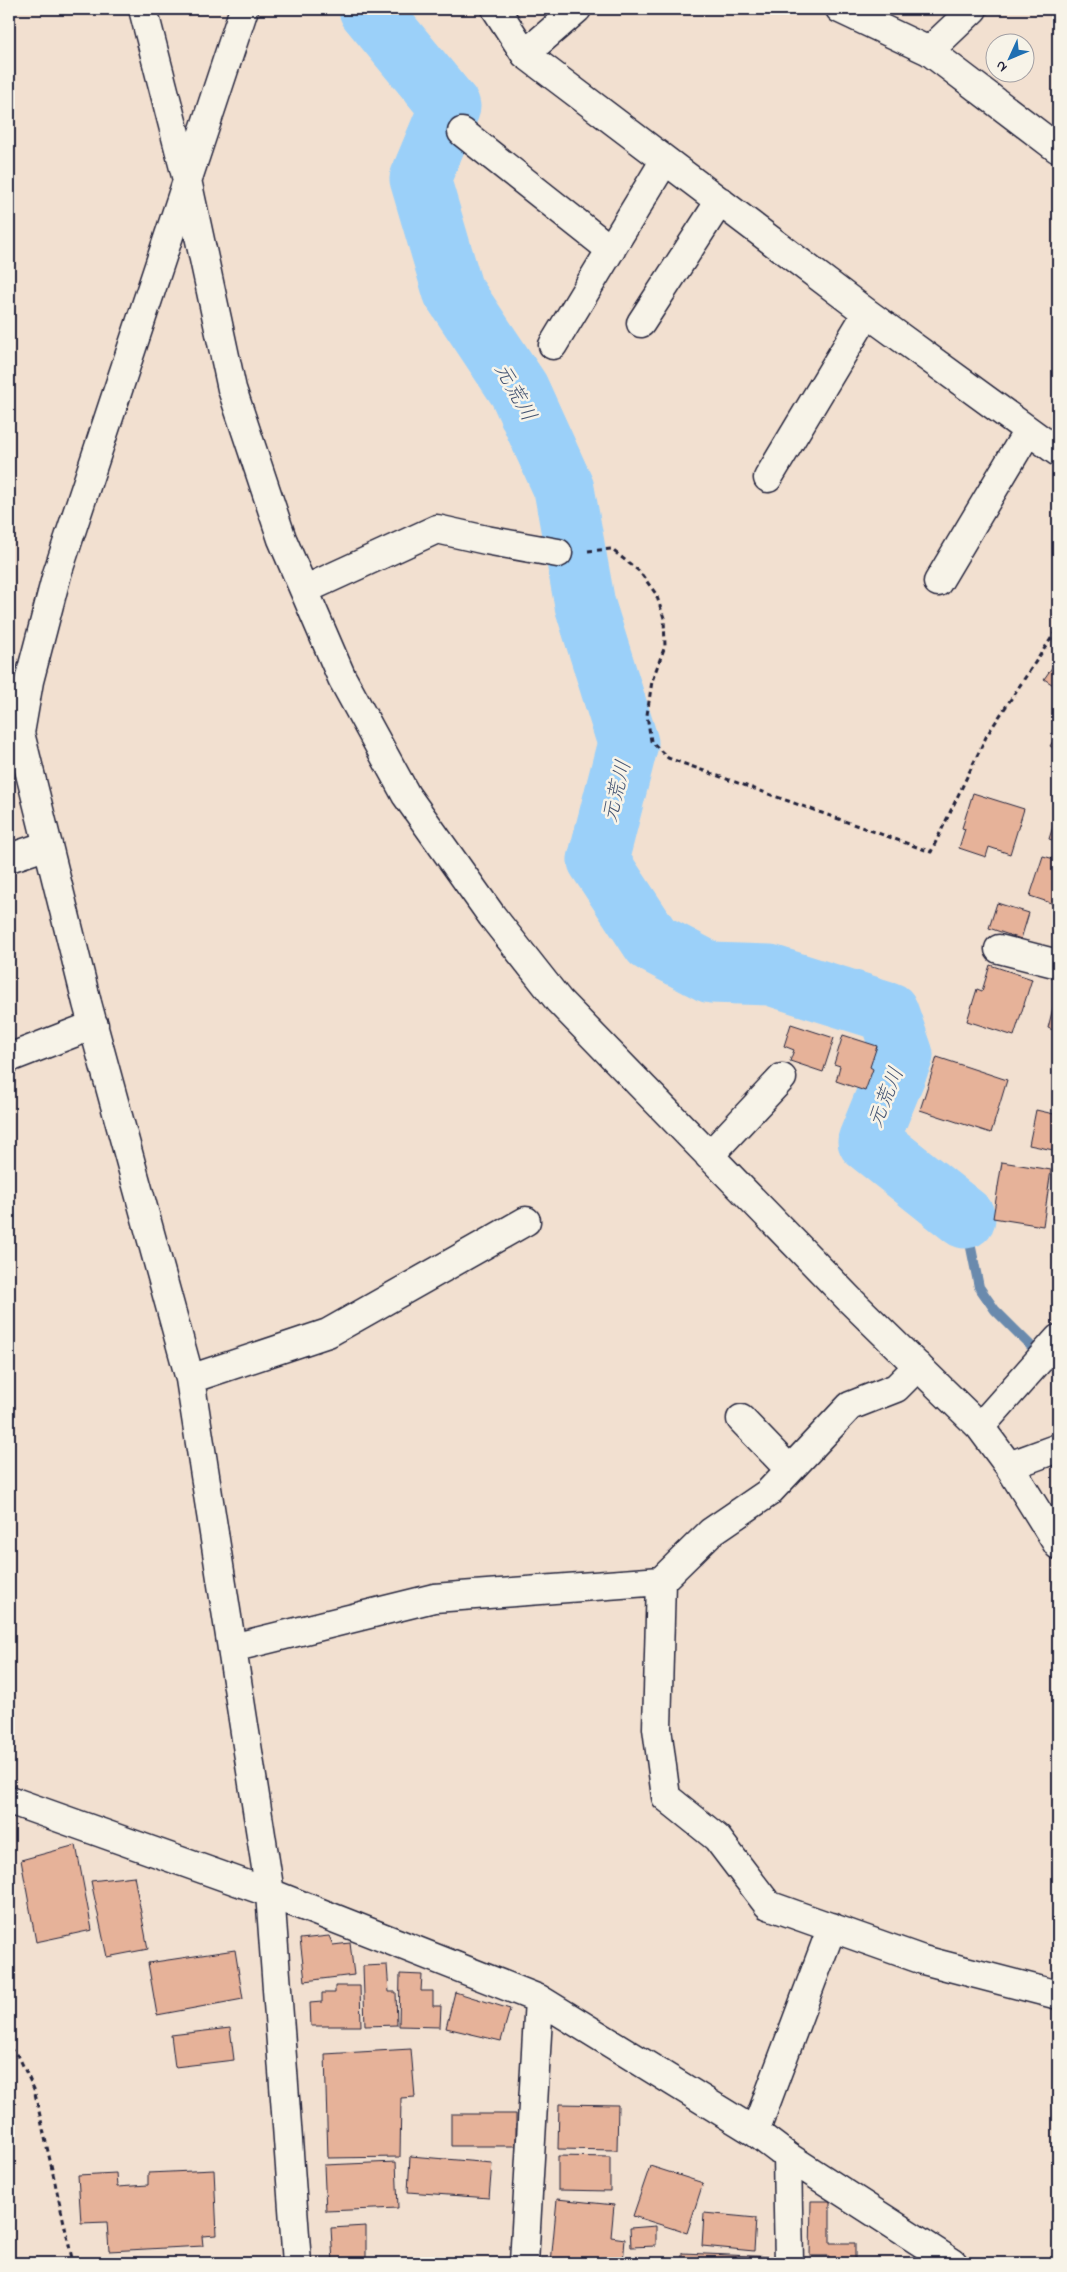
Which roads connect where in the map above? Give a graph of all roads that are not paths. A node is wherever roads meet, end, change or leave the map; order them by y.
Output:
1 (143, 9) edge
2 (244, 9) edge
3 (496, 9) edge
4 (578, 9) edge
5 (840, 9) edge
6 (973, 9) edge
7 (929, 51) junction
8 (525, 54) junction
9 (462, 132) dead end
10 (1058, 149) edge
11 (665, 160) junction
12 (187, 180) junction
13 (720, 201) junction
14 (611, 250) junction
15 (867, 313) junction
16 (641, 324) dead end
17 (553, 346) dead end
18 (1028, 431) junction
19 (1058, 452) edge
20 (768, 478) dead end
21 (570, 552) road end
22 (938, 582) dead end
23 (304, 590) junction
24 (14, 722) edge
25 (48, 845) junction
26 (9, 858) edge
27 (999, 949) dead end
28 (1058, 964) edge
29 (94, 1025) junction
30 (9, 1058) edge
31 (782, 1078) dead end
32 (709, 1156) junction
33 (526, 1221) dead end
34 (1058, 1339) edge
35 (918, 1366) junction
36 (190, 1379) junction
37 (741, 1419) dead end
38 (980, 1427) junction
39 (1058, 1448) edge
40 (1009, 1466) junction
41 (789, 1470) junction
42 (1058, 1546) edge
43 (661, 1581) junction
44 (232, 1648) junction
45 (9, 1801) edge
46 (270, 1893) junction
47 (832, 1927) junction
48 (1058, 1996) edge
49 (539, 1999) junction
50 (755, 2132) junction
51 (787, 2156) junction
52 (297, 2263) edge
53 (524, 2263) edge
54 (789, 2263) edge
55 (953, 2263) edge

1 - 12 street
2 - 12 street
3 - 8 street
4 - 8 street
5 - 7 street
6 - 7 street
7 - 10 street
8 - 11 street
9 - 14 street
11 - 13 street
11 - 14 street
12 - 23 street
12 - 24 street
13 - 15 street
13 - 16 street
14 - 17 street
15 - 18 street
15 - 20 street
18 - 19 street
18 - 22 street
21 - 23 street
23 - 32 street
24 - 25 street
25 - 26 street
25 - 29 street
27 - 28 street
29 - 30 street
29 - 36 street
31 - 32 street
32 - 35 street
33 - 36 street
34 - 38 street
35 - 38 street
35 - 41 street
36 - 44 street
37 - 41 street
38 - 40 street
39 - 40 street
40 - 42 street
41 - 43 street
43 - 44 street
43 - 47 street
44 - 46 street
45 - 46 street
46 - 49 street
46 - 52 street
47 - 48 street
47 - 50 street
49 - 50 street
49 - 53 street
50 - 51 street
51 - 54 street
51 - 55 street

